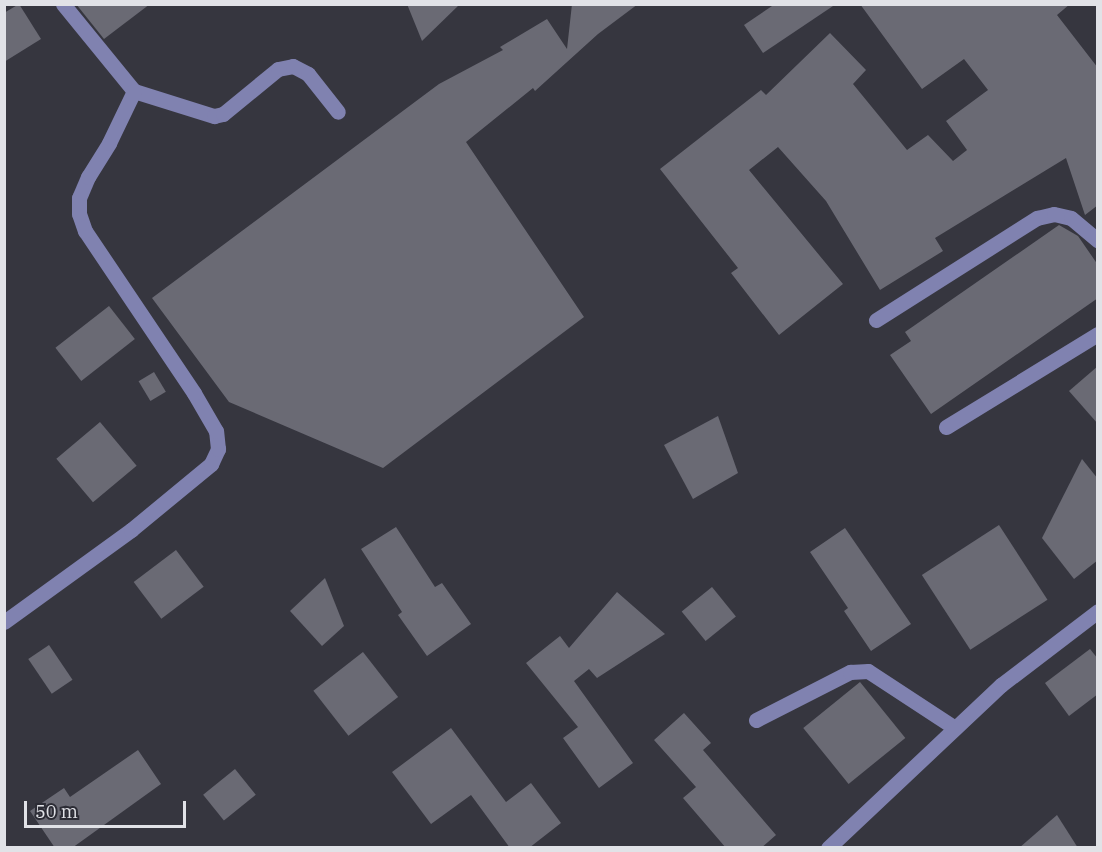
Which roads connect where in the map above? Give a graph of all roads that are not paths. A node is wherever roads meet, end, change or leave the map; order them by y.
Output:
1 (63, 4) edge
2 (135, 90) junction
3 (338, 112) dead end
4 (1098, 241) edge
5 (876, 320) dead end
6 (1098, 334) edge
7 (946, 428) dead end
8 (1098, 610) edge
9 (4, 622) edge
10 (756, 720) dead end
11 (955, 728) junction
12 (828, 848) edge

1 - 2 street
2 - 3 street
2 - 9 street
4 - 5 street
6 - 7 street
8 - 11 street
10 - 11 street
11 - 12 street

